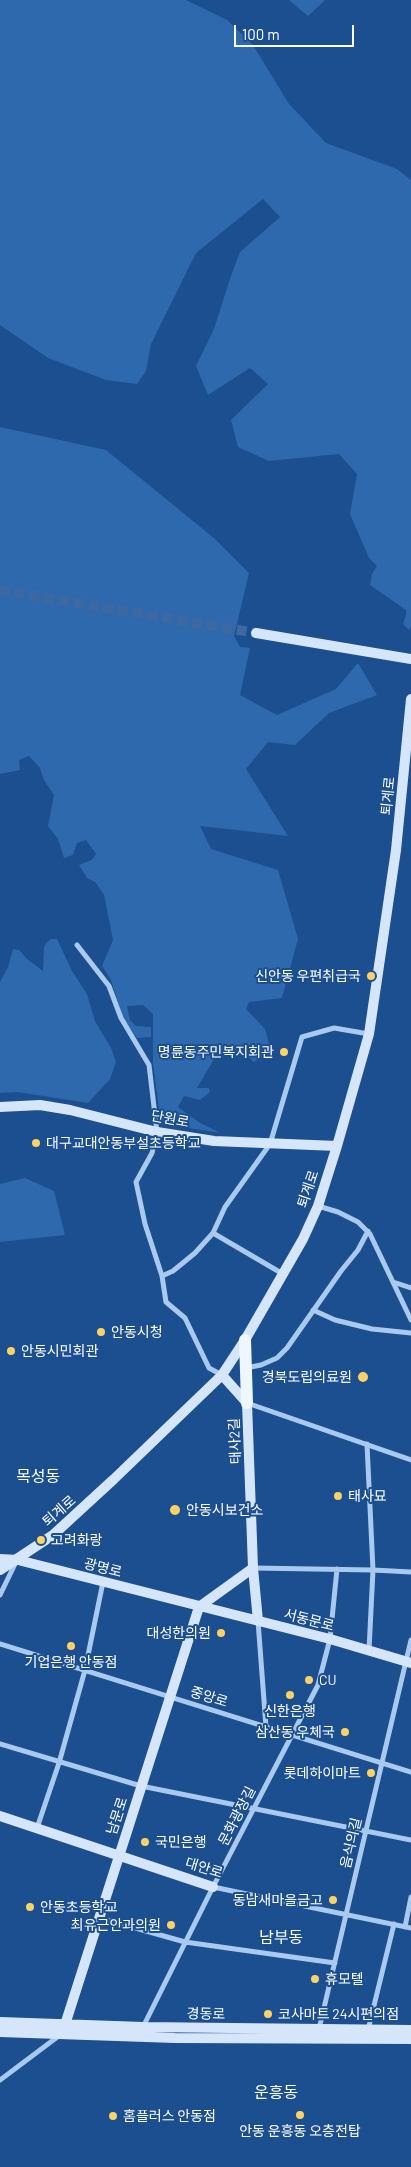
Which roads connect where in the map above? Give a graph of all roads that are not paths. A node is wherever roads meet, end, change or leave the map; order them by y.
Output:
1 (256, 633) tunnel mouth
2 (411, 659) edge
3 (411, 699) edge
4 (408, 767) edge
5 (77, 945) dead end
6 (369, 1034) junction
7 (0, 1107) edge
8 (157, 1132) junction
9 (270, 1144) junction
10 (337, 1146) junction
11 (318, 1206) junction
12 (368, 1231) junction
13 (212, 1233) junction
14 (283, 1274) junction
15 (162, 1276) junction
16 (393, 1282) junction
17 (411, 1288) edge
18 (313, 1310) junction
19 (411, 1320) edge
20 (411, 1334) edge
21 (245, 1340) junction
22 (246, 1368) junction
23 (222, 1375) junction
24 (247, 1403) junction
25 (367, 1444) junction
26 (411, 1460) edge
27 (0, 1559) edge
28 (18, 1560) junction
29 (253, 1568) junction
30 (337, 1569) junction
31 (0, 1570) edge
32 (373, 1570) junction
33 (411, 1572) edge
34 (102, 1582) junction
35 (0, 1595) edge
36 (199, 1607) junction
37 (258, 1621) junction
38 (330, 1639) junction
39 (411, 1640) edge
40 (0, 1644) edge
41 (369, 1651) junction
42 (408, 1662) edge
43 (85, 1670) junction
44 (170, 1697) junction
45 (266, 1727) junction
46 (292, 1734) junction
47 (0, 1744) edge
48 (59, 1763) junction
49 (382, 1763) junction
50 (411, 1772) edge
51 (142, 1786) junction
52 (253, 1809) junction
53 (0, 1816) edge
54 (37, 1829) junction
55 (366, 1831) junction
56 (411, 1840) edge
57 (119, 1855) junction
58 (213, 1887) junction
59 (411, 1896) edge
60 (346, 1914) junction
61 (99, 1918) junction
62 (394, 1924) junction
63 (404, 1927) junction
64 (411, 1928) edge
65 (185, 1942) junction
66 (335, 1963) junction
67 (0, 2022) edge
68 (143, 2027) junction
69 (64, 2029) junction
70 (319, 2030) junction
71 (368, 2030) junction
72 (411, 2030) edge
73 (0, 2032) edge
74 (411, 2039) edge
75 (0, 2080) edge

1 - 2 street
3 - 4 street, 퇴계로
4 - 6 street, 퇴계로
5 - 8 street
6 - 9 street
6 - 10 street, 퇴계로
7 - 8 street, 단원로
8 - 9 street, 단원로
8 - 15 street
9 - 10 street, 단원로
9 - 13 street
10 - 11 street, 퇴계로
11 - 12 street
11 - 14 street, 퇴계로
12 - 16 street
12 - 18 street
13 - 14 street
13 - 15 street
14 - 21 street, 퇴계로
15 - 23 street
16 - 17 street
16 - 19 street
18 - 20 street
18 - 22 street
21 - 22 main road
21 - 23 street, 퇴계로
22 - 24 main road
23 - 24 street
23 - 28 street, 퇴계로
24 - 25 street, 태사2길
24 - 29 street, 태사2길
25 - 26 street, 태사2길
25 - 32 street
27 - 28 street, 광명로
28 - 31 street, 퇴계로
28 - 34 street, 광명로
28 - 35 street
29 - 30 street
29 - 36 street
29 - 37 street, 태사2길
30 - 32 street
30 - 38 street, 문화광장길
32 - 33 street
32 - 41 street
34 - 36 street, 광명로
34 - 43 street
36 - 37 street, 서동문로
36 - 44 street, 남문로
37 - 38 street, 서동문로
37 - 45 street
38 - 41 street, 서동문로
38 - 46 street, 문화광장길
39 - 42 street, 음식의길
40 - 43 street, 중앙로
41 - 42 street, 서동문로
42 - 49 street, 음식의길
43 - 44 street, 중앙로
43 - 48 street
44 - 45 street, 중앙로
44 - 51 street, 남문로
45 - 46 street, 중앙로
46 - 49 street, 중앙로
46 - 52 street, 문화광장길
47 - 48 street
48 - 51 street
48 - 54 street
49 - 50 street, 중앙로
49 - 55 street, 음식의길
51 - 52 street
51 - 57 street, 남문로
52 - 55 street
52 - 58 street, 문화광장길
53 - 54 street, 대안로
54 - 57 street, 대안로
55 - 56 street
55 - 60 street, 음식의길
57 - 58 street, 대안로
57 - 61 street, 남문로
58 - 60 street, 대안로
58 - 65 street, 문화광장길
59 - 63 street
60 - 62 street, 대안로
60 - 66 street, 음식의길
61 - 65 street
61 - 69 street, 남문로
62 - 63 street, 대안로
62 - 71 street
63 - 64 street, 대안로
65 - 66 street
65 - 68 street, 문화광장길
66 - 70 street, 음식의길
67 - 69 street, 경동로
68 - 69 street, 경동로
68 - 70 street, 경동로
69 - 73 street, 경동로
69 - 74 street, 경동로
69 - 75 street
70 - 71 street, 경동로
71 - 72 street, 경동로

